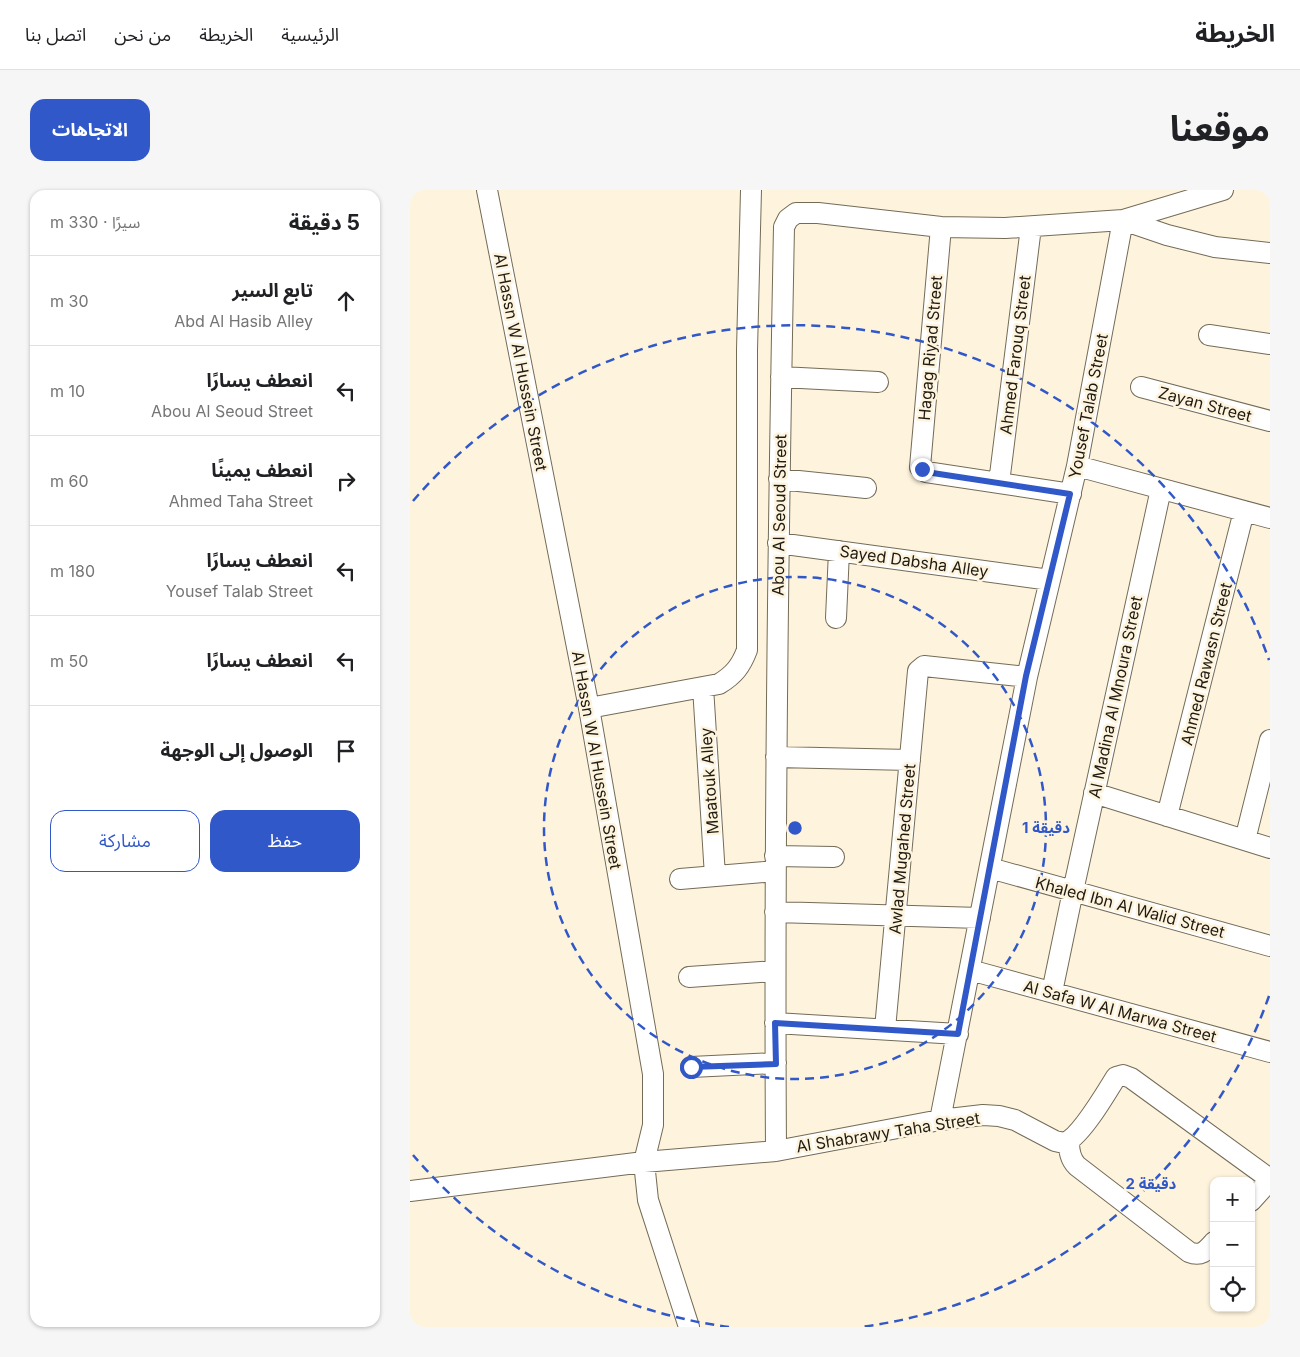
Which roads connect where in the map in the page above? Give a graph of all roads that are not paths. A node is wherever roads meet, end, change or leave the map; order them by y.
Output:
1 (487, 190) edge
2 (752, 190) edge
3 (1224, 190) edge
4 (1123, 220) junction
5 (1031, 227) junction
6 (941, 228) junction
7 (1270, 253) edge
8 (1210, 334) dead end
9 (1270, 344) edge
10 (781, 377) junction
11 (878, 382) dead end
12 (1141, 387) dead end
13 (1270, 421) edge
14 (1077, 466) junction
15 (779, 479) junction
16 (999, 483) junction
17 (866, 488) dead end
18 (1161, 489) junction
19 (1070, 494) junction
20 (1244, 512) junction
21 (1270, 518) edge
22 (778, 543) junction
23 (839, 551) junction
24 (1050, 580) junction
25 (836, 618) dead end
26 (1026, 676) junction
27 (703, 687) junction
28 (589, 708) junction
29 (1270, 740) edge
30 (776, 757) junction
31 (910, 760) junction
32 (1094, 793) junction
33 (1167, 816) junction
34 (1245, 840) junction
35 (1270, 848) edge
36 (834, 857) dead end
37 (775, 863) junction
38 (990, 868) junction
39 (715, 876) junction
40 (680, 879) dead end
41 (1072, 891) junction
42 (775, 912) junction
43 (896, 916) junction
44 (980, 918) junction
45 (1270, 946) edge
46 (970, 970) junction
47 (775, 971) junction
48 (689, 977) dead end
49 (1052, 992) junction
50 (775, 1023) junction
51 (885, 1029) junction
52 (958, 1034) junction
53 (1270, 1052) edge
54 (776, 1064) junction
55 (691, 1067) dead end
56 (940, 1120) junction
57 (1069, 1142) junction
58 (776, 1151) junction
59 (644, 1162) junction
60 (1270, 1180) edge
61 (410, 1191) edge
62 (1255, 1197) edge
63 (1210, 1246) edge
64 (689, 1327) edge

1 - 28 street, Al Hassn W Al Hussein Street
2 - 27 street
3 - 4 street
4 - 5 street, Abou Al Seoud Street
4 - 7 street
4 - 14 street, Yousef Talab Street
5 - 6 street, Abou Al Seoud Street
5 - 16 street, Ahmed Farouq Street
6 - 10 street, Abou Al Seoud Street
6 - 16 street, Hagag Riyad Street
8 - 9 street
10 - 11 street
10 - 15 street, Abou Al Seoud Street
12 - 13 street, Zayan Street
14 - 18 street
14 - 19 street, Yousef Talab Street
15 - 17 street
15 - 22 street, Abou Al Seoud Street
16 - 19 street
18 - 20 street
18 - 32 street, Al Madina Al Mnoura Street
19 - 24 street, Yousef Talab Street
20 - 21 street
20 - 33 street, Ahmed Rawasn Street
22 - 23 street, Sayed Dabsha Alley
22 - 30 street, Abou Al Seoud Street
23 - 24 street, Sayed Dabsha Alley
23 - 25 street
24 - 26 street, Yousef Talab Street
26 - 31 street, Awlad Mugahed Street
26 - 38 street, Yousef Talab Street
27 - 28 street
27 - 39 street, Maatouk Alley
28 - 59 street, Al Hassn W Al Hussein Street
29 - 34 street
30 - 31 street
30 - 37 street, Abou Al Seoud Street
31 - 43 street, Awlad Mugahed Street
32 - 33 street
32 - 41 street, Al Madina Al Mnoura Street
33 - 34 street
34 - 35 street
36 - 37 street
37 - 39 street
37 - 42 street, Abou Al Seoud Street
38 - 41 street, Khaled Ibn Al Walid Street
38 - 44 street, Yousef Talab Street
39 - 40 street
41 - 45 street, Khaled Ibn Al Walid Street
41 - 49 street, Al Madina Al Mnoura Street
42 - 43 street
42 - 47 street, Abou Al Seoud Street
43 - 44 street
43 - 51 street, Awlad Mugahed Street
44 - 46 street, Yousef Talab Street
46 - 49 street, Al Safa W Al Marwa Street
46 - 52 street, Yousef Talab Street
47 - 48 street
47 - 50 street, Abou Al Seoud Street
49 - 53 street, Al Safa W Al Marwa Street
50 - 51 street
50 - 54 street, Abou Al Seoud Street
51 - 52 street
52 - 56 street, Yousef Talab Street
54 - 55 street
54 - 58 street, Abou Al Seoud Street
56 - 57 street, Al Shabrawy Taha Street
56 - 58 street, Al Shabrawy Taha Street
57 - 60 street
57 - 63 street
58 - 59 street, Al Shabrawy Taha Street
59 - 61 street, Al Shabrawy Taha Street
59 - 64 street, Al Hassn W Al Hussein Street
60 - 62 street

